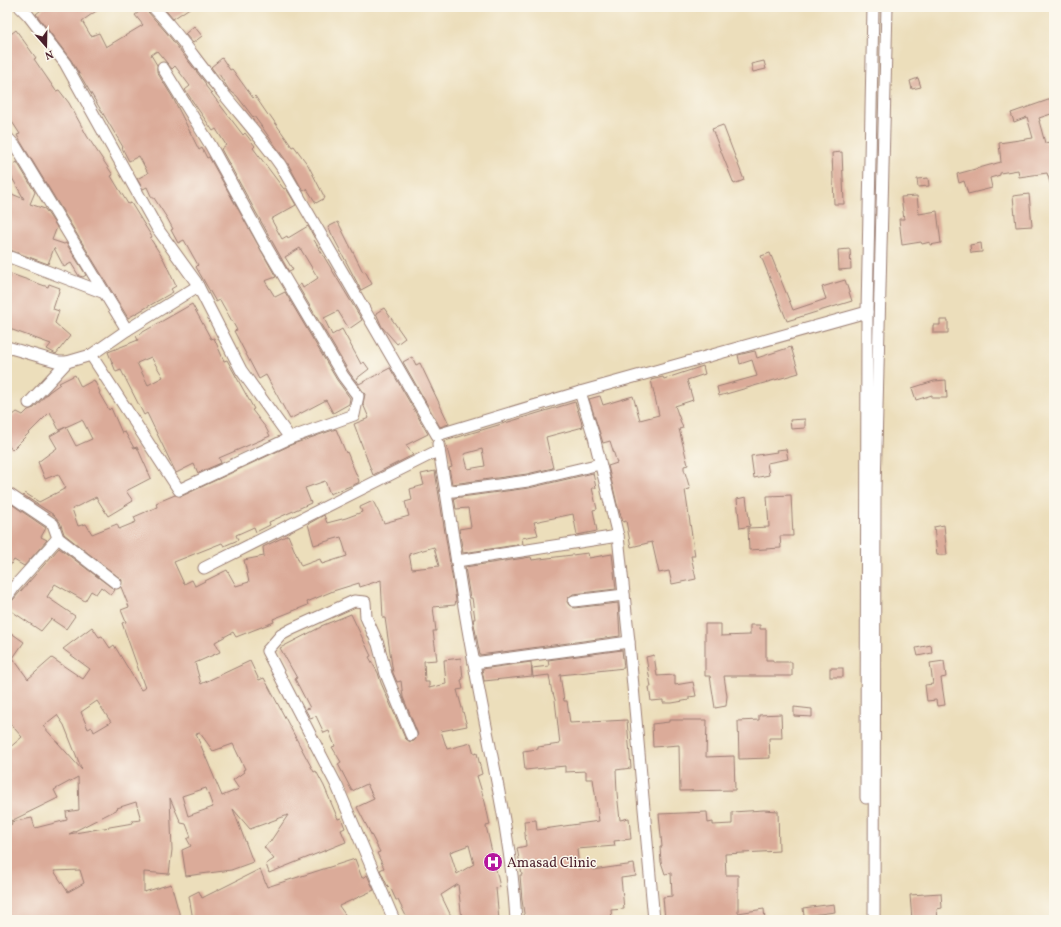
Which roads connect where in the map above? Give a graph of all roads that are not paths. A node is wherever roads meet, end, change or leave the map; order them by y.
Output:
1 (20, 7) edge
2 (152, 7) edge
3 (873, 7) edge
4 (887, 7) edge
5 (163, 68) dead end
6 (7, 137) edge
7 (7, 256) edge
8 (198, 286) junction
9 (102, 292) junction
10 (867, 312) junction
11 (127, 330) junction
12 (7, 347) edge
13 (91, 356) junction
14 (67, 362) junction
15 (580, 392) junction
16 (29, 403) dead end
17 (437, 435) junction
18 (290, 438) junction
19 (439, 450) junction
20 (600, 464) junction
21 (446, 492) junction
22 (7, 493) edge
23 (618, 536) junction
24 (58, 538) junction
25 (457, 561) junction
26 (204, 568) dead end
27 (116, 583) dead end
28 (624, 595) junction
29 (7, 598) edge
30 (574, 601) dead end
31 (629, 642) junction
32 (474, 663) junction
33 (411, 735) dead end
34 (394, 920) edge
35 (516, 920) edge
36 (654, 920) edge
37 (867, 920) edge
38 (874, 920) edge

1 - 8 street
2 - 17 street
3 - 10 street
4 - 38 street
5 - 18 street
6 - 9 street
7 - 9 street
8 - 11 street
8 - 18 street
9 - 11 street
10 - 15 street
10 - 37 street
11 - 13 street
12 - 14 street
13 - 14 street
13 - 18 street
14 - 16 street
15 - 17 street
15 - 20 street
17 - 19 street
19 - 21 street
19 - 26 street
20 - 21 street
20 - 23 street
21 - 25 street
22 - 24 street
23 - 25 street
23 - 28 street
24 - 27 street
24 - 29 street
25 - 32 street
28 - 30 street
28 - 31 street
31 - 32 street
31 - 36 street
32 - 35 street
33 - 34 street

